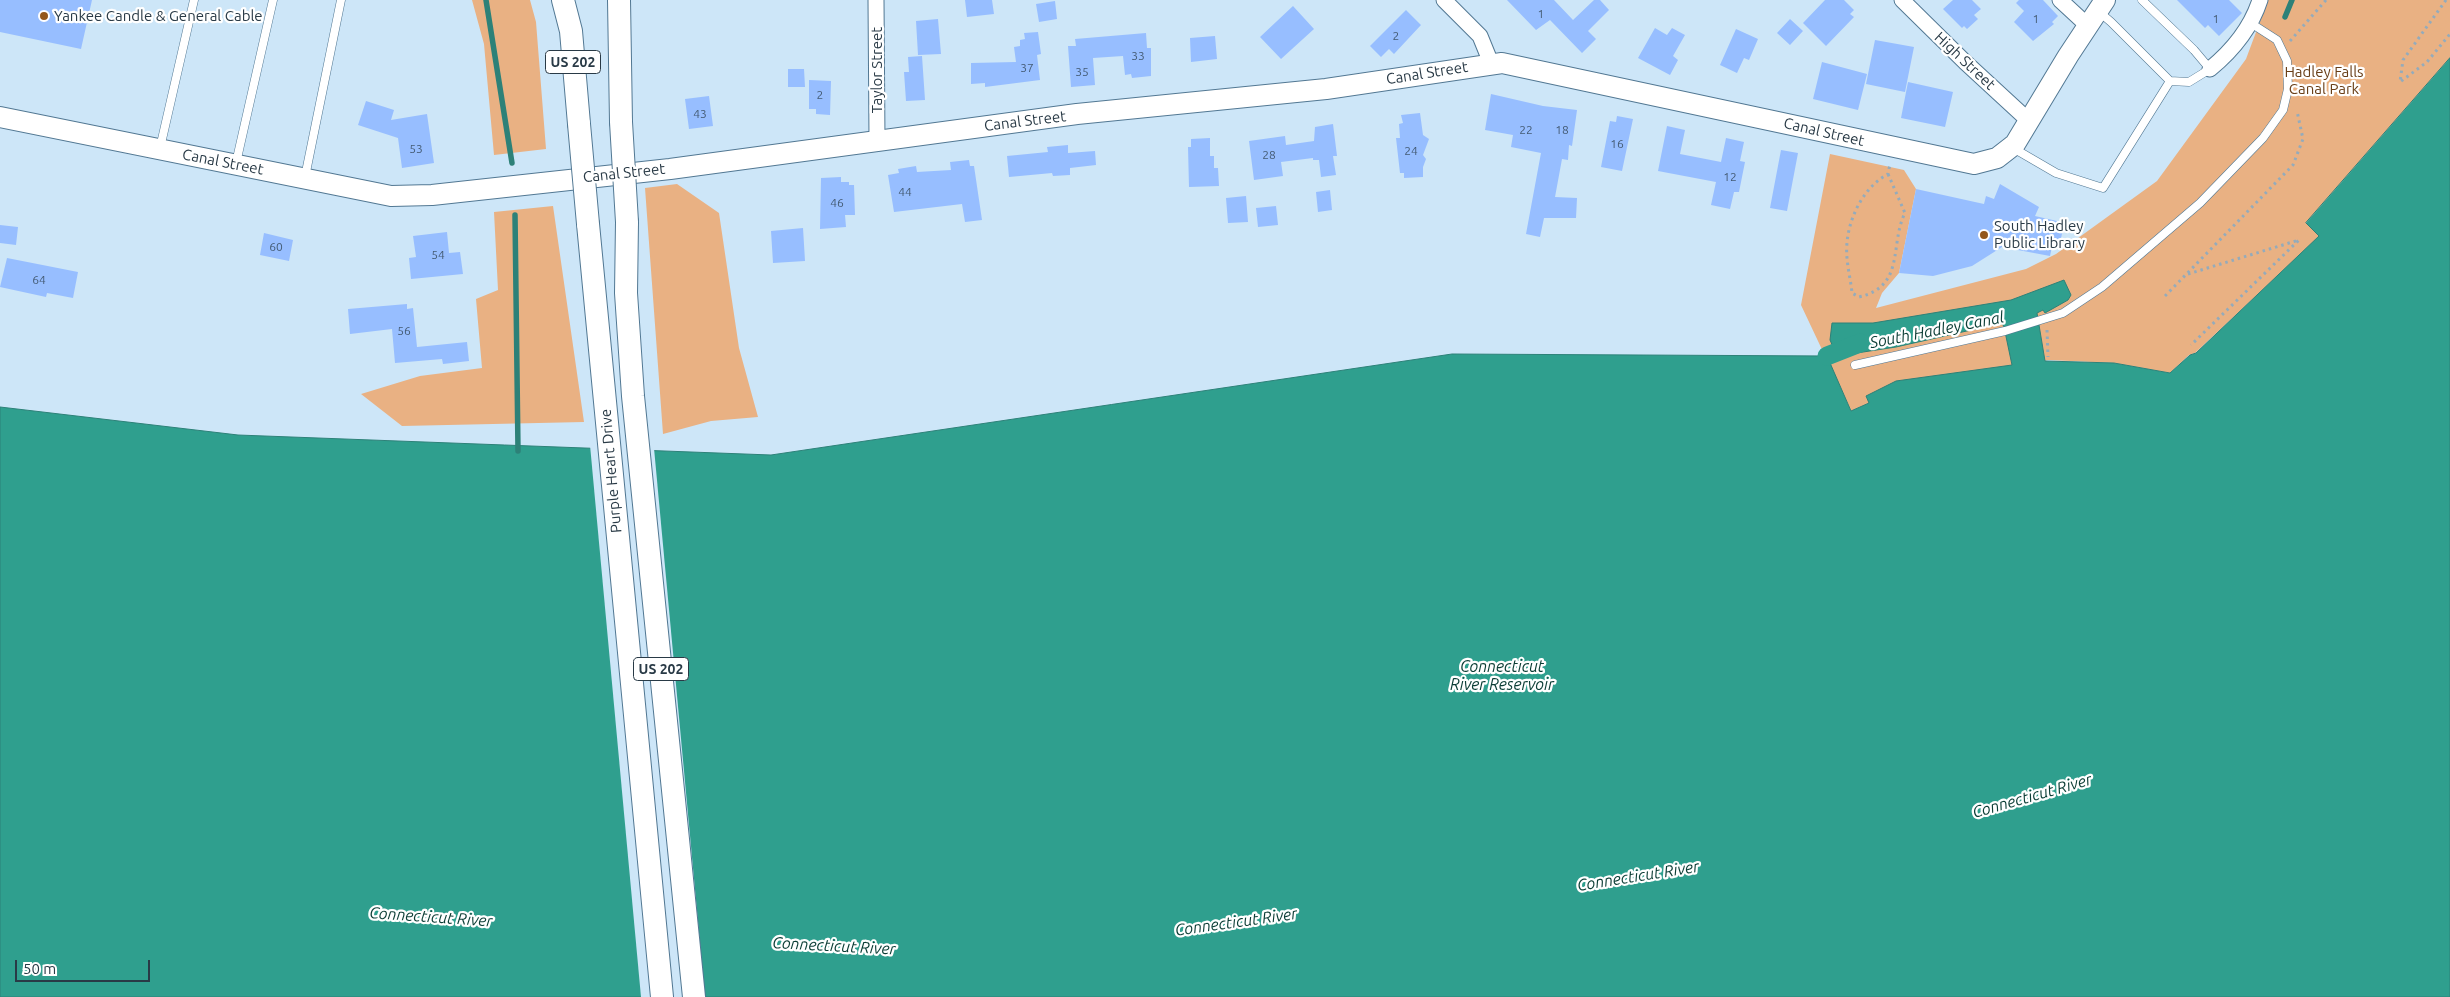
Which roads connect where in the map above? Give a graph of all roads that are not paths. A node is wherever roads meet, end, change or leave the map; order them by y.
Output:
1 (194, 0) edge
2 (273, 0) edge
3 (341, 0) edge
4 (563, 0) edge
5 (619, 0) edge
6 (876, 0) edge
7 (1444, 0) edge
8 (1902, 0) edge
9 (2060, 0) edge
10 (2142, 0) edge
11 (2260, 0) edge
12 (2096, 12) edge
13 (2249, 22) junction
14 (1491, 63) junction
15 (2210, 69) junction
16 (2170, 81) junction
17 (0, 117) edge
18 (2029, 121) junction
19 (877, 139) junction
20 (2011, 147) junction
21 (160, 150) junction
22 (235, 165) junction
23 (305, 178) junction
24 (1854, 365) dead end
25 (662, 997) edge
26 (694, 997) edge

1 - 21 lane
2 - 22 lane
3 - 23 lane
4 - 25 main road, Purple Heart Drive / US 202, bridge
5 - 26 main road, Purple Heart Drive / US 202, bridge
6 - 19 street, Taylor Street
7 - 14 street
8 - 18 street, High Street
9 - 12 street
10 - 15 lane
11 - 13 street
12 - 16 lane
12 - 18 street, Canal Street
13 - 15 street
13 - 24 lane
14 - 19 street, Canal Street
14 - 20 street, Canal Street
15 - 16 lane
16 - 20 lane
17 - 21 street, Canal Street
18 - 20 street, Canal Street
19 - 23 street, Canal Street
21 - 22 street, Canal Street
22 - 23 street, Canal Street

